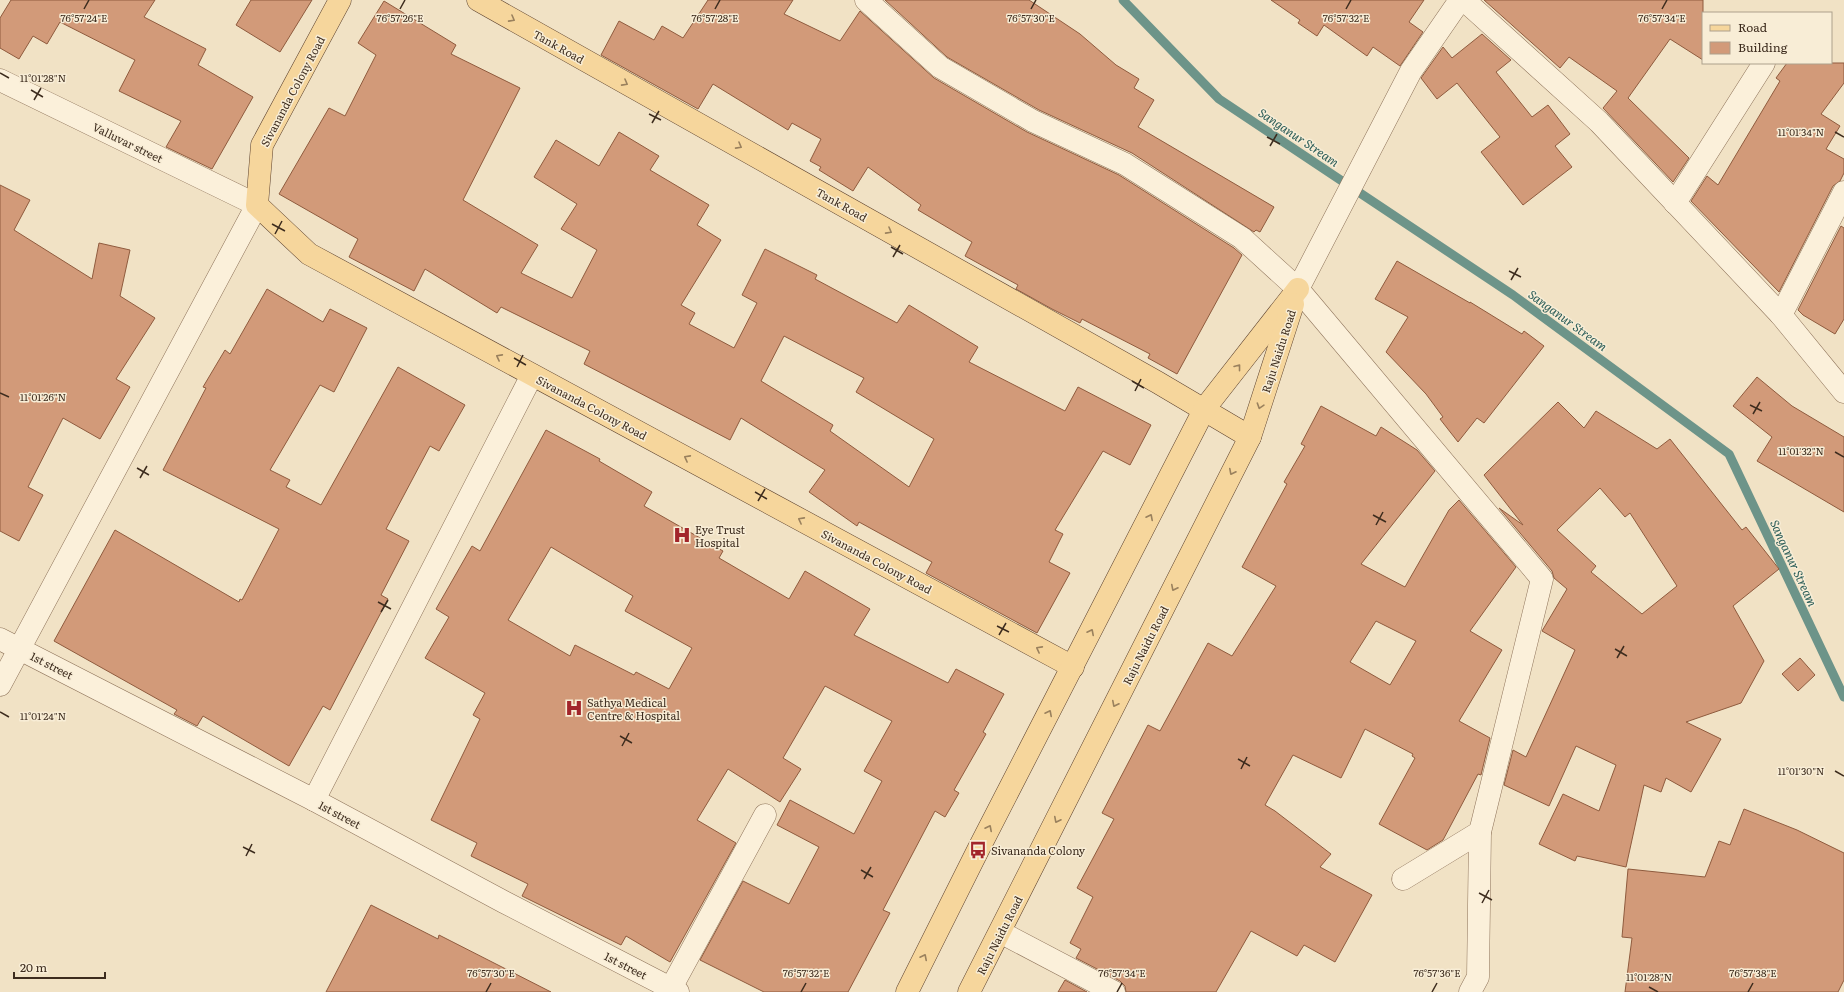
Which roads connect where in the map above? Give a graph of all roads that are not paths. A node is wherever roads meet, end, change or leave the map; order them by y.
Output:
1 (340, 0) edge
2 (478, 0) edge
3 (866, 0) edge
4 (1460, 0) edge
5 (1464, 0) edge
6 (1763, 64) edge
7 (0, 80) edge
8 (1844, 192) edge
9 (1675, 203) junction
10 (257, 205) junction
11 (1298, 289) junction
12 (1781, 315) junction
13 (532, 375) junction
14 (1844, 392) edge
15 (1205, 408) junction
16 (1250, 437) junction
17 (0, 639) edge
18 (19, 648) junction
19 (1073, 667) junction
20 (0, 686) edge
21 (314, 800) junction
22 (765, 815) dead end
23 (1480, 832) junction
24 (1403, 879) dead end
25 (1000, 932) junction
26 (1474, 984) edge
27 (674, 990) edge
28 (907, 992) edge
29 (969, 992) edge
30 (1114, 992) edge

1 - 10 main road, Sivananda Colony Road
2 -> 15 main road, Tank Road
3 - 11 street
4 - 11 street
5 - 9 street
6 - 9 street
7 - 10 street, Valluvar street
8 - 12 street
9 - 12 street
13 -> 10 main road, Sivananda Colony Road
10 - 18 street
15 -> 11 main road
11 -> 16 main road, Raju Naidu Road
11 - 23 street
12 - 14 street
19 -> 13 main road, Sivananda Colony Road
13 - 21 street
15 - 16 main road, Tank Road
19 -> 15 main road
16 -> 25 main road, Raju Naidu Road
17 - 18 street, 1st street
18 - 20 street
18 - 21 street, 1st street
28 -> 19 main road
21 - 27 street, 1st street
22 - 27 street
23 - 24 street
23 - 26 street
25 - 29 main road, Raju Naidu Road
25 - 30 street

